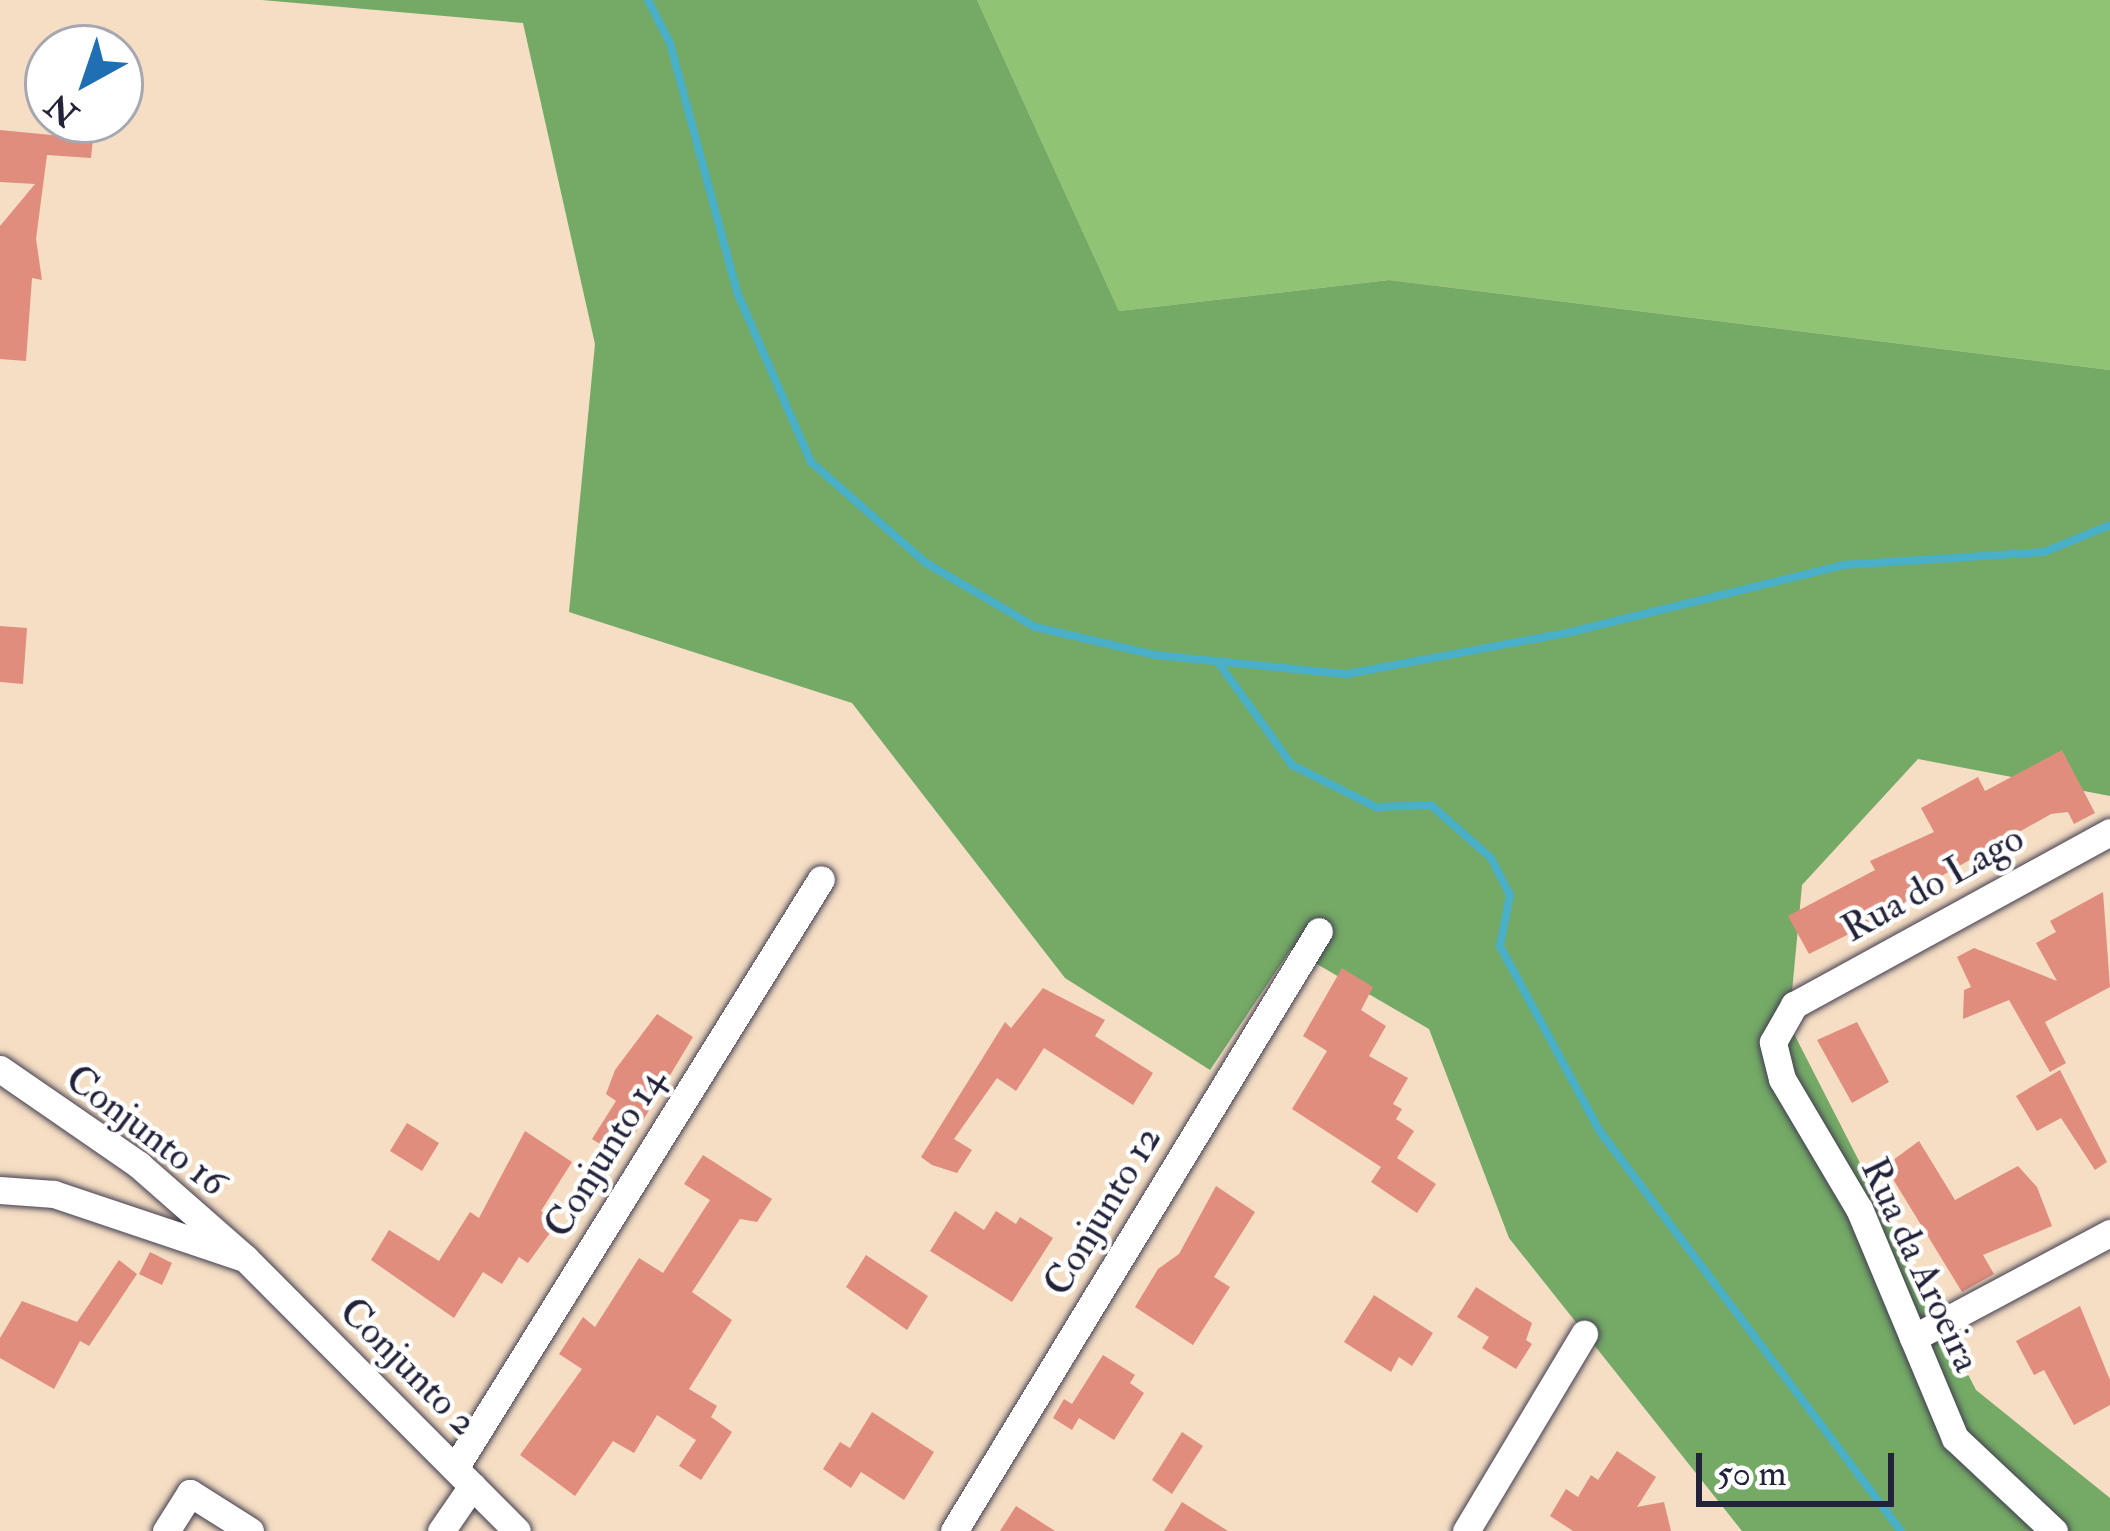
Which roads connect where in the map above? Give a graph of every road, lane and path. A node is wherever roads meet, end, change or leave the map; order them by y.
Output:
1 (2110, 832) edge
2 (821, 879) dead end
3 (1319, 931) dead end
4 (1794, 1005) joint
5 (0, 1069) edge
6 (4, 1196) edge
7 (2110, 1232) edge
8 (245, 1258) junction
9 (1584, 1334) dead end
10 (1913, 1338) junction
11 (463, 1477) junction
12 (166, 1531) edge
13 (250, 1531) edge
14 (441, 1531) edge
15 (517, 1531) edge
16 (954, 1531) edge
17 (1466, 1531) edge
18 (2054, 1531) edge

1 - 4 street, Rua do Lago
2 - 11 street, Conjunto 14
3 - 16 street, Conjunto 12
4 - 10 street, Rua da Aroeira
5 - 8 street, Conjunto 16
6 - 8 street
7 - 10 street
8 - 11 street, Conjunto 2
9 - 17 street
10 - 18 street, Rua da Aroeira
11 - 14 street, Conjunto 14
11 - 15 street, Conjunto 2
12 - 13 street

